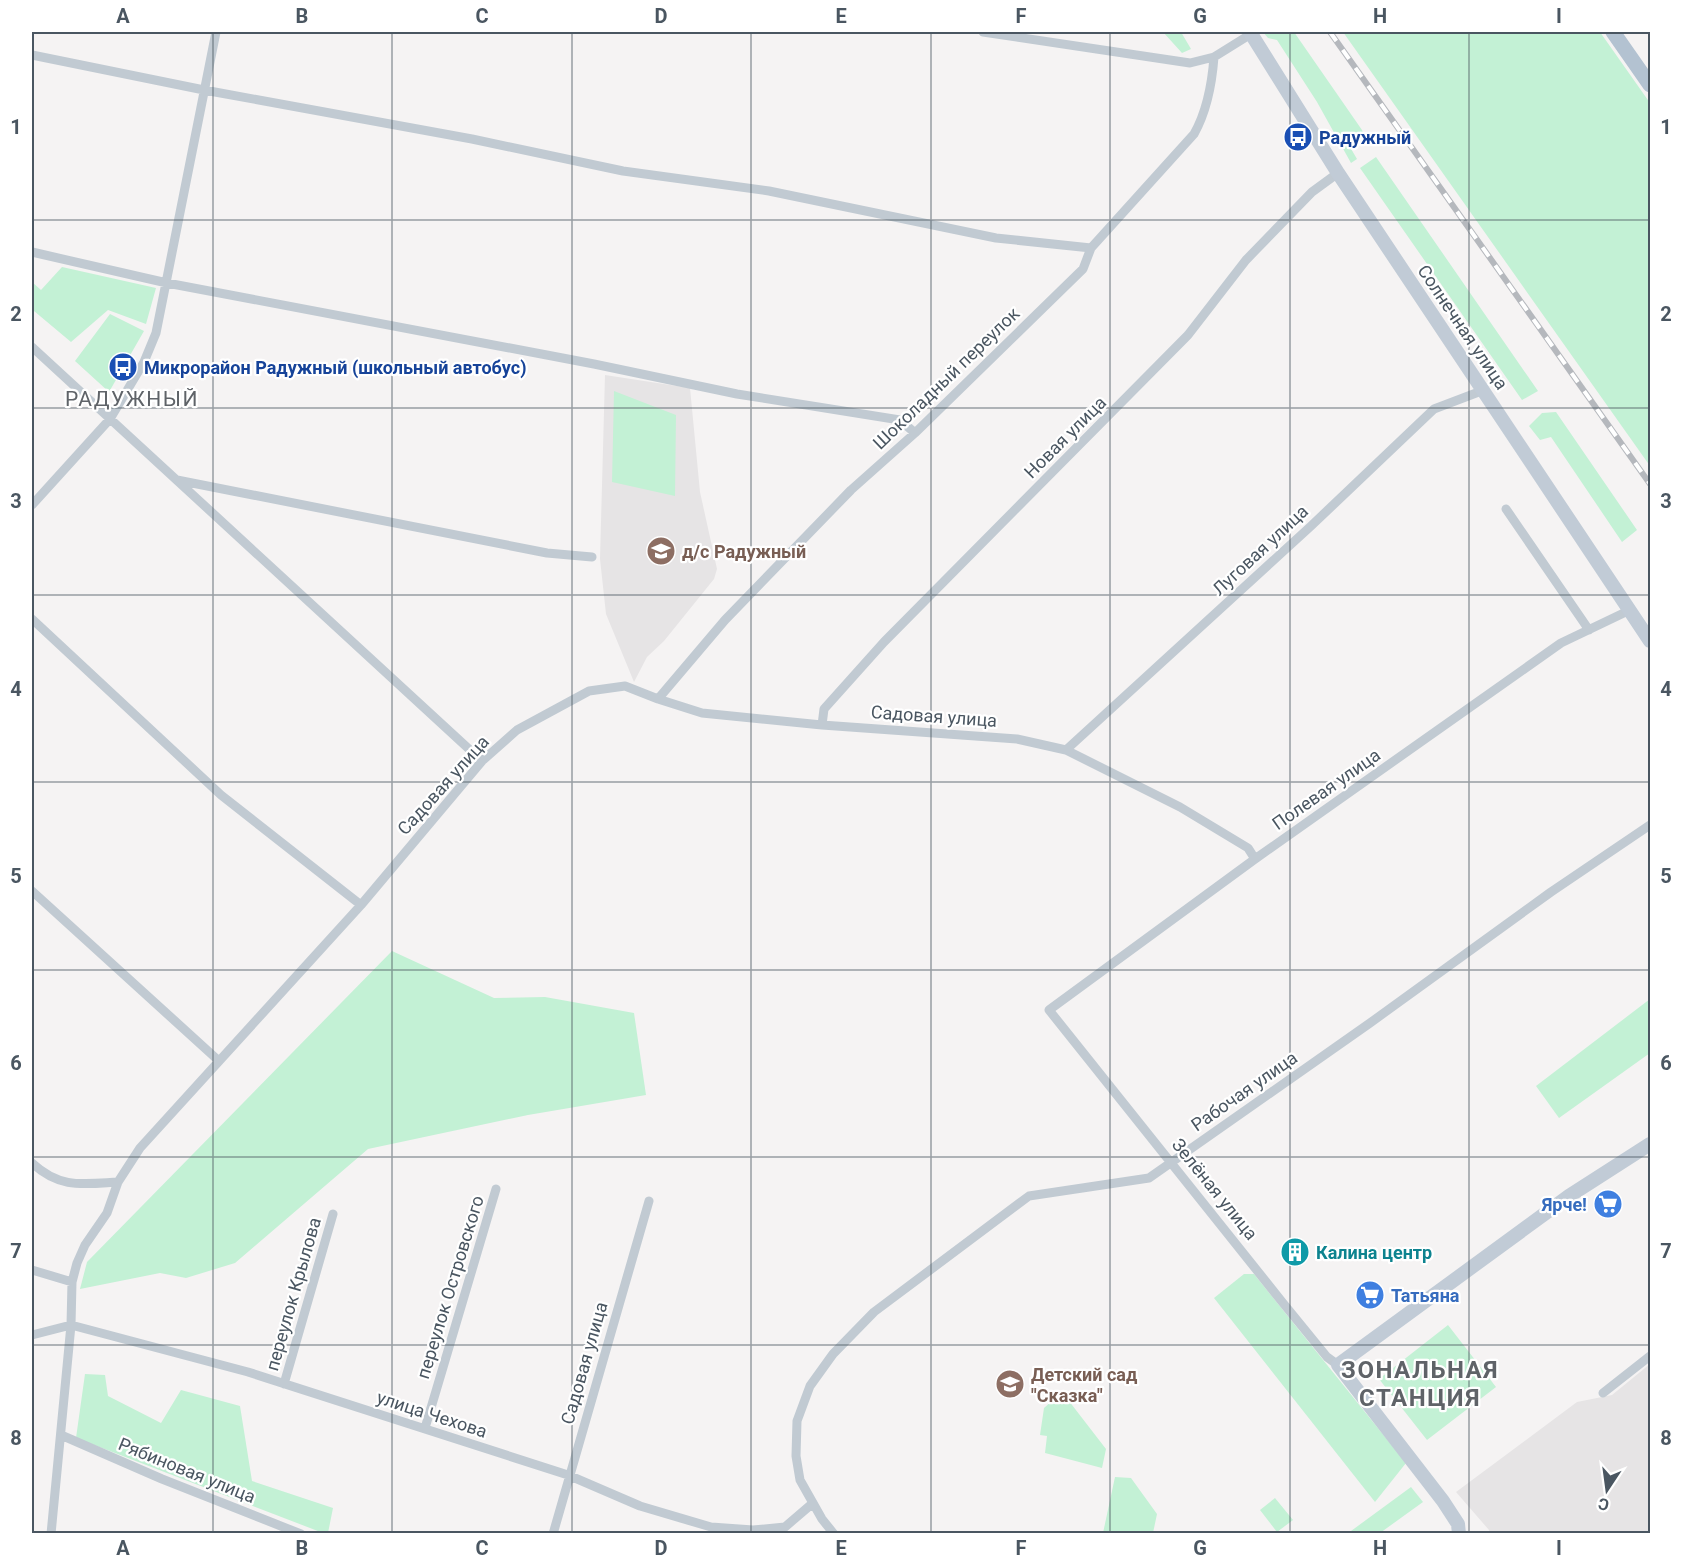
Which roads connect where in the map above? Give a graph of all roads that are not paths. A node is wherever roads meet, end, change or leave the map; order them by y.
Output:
1 (216, 32) edge
2 (983, 32) edge
3 (1613, 32) edge
4 (1250, 33) edge
5 (32, 55) edge
6 (1214, 57) junction
7 (1650, 85) edge
8 (204, 90) junction
9 (1338, 173) junction
10 (1091, 248) junction
11 (32, 252) edge
12 (167, 283) junction
13 (32, 347) edge
14 (1484, 390) junction
15 (110, 419) junction
16 (915, 433) junction
17 (174, 479) junction
18 (32, 505) edge
19 (1506, 509) dead end
20 (592, 557) dead end
21 (1630, 610) junction
22 (32, 619) edge
23 (1589, 630) junction
24 (1650, 641) edge
25 (658, 699) junction
26 (822, 725) junction
27 (1066, 750) junction
28 (482, 761) junction
29 (1650, 825) edge
30 (1256, 859) junction
31 (32, 891) edge
32 (361, 905) junction
33 (1049, 1010) joint
34 (219, 1061) junction
35 (1650, 1144) edge
36 (1171, 1162) junction
37 (32, 1163) edge
38 (118, 1182) junction
39 (496, 1189) dead end
40 (649, 1201) dead end
41 (333, 1214) dead end
42 (32, 1270) edge
43 (72, 1282) junction
44 (71, 1325) junction
45 (32, 1335) edge
46 (1650, 1356) edge
47 (1338, 1365) junction
48 (285, 1384) junction
49 (1603, 1392) dead end
50 (425, 1428) junction
51 (61, 1435) junction
52 (568, 1475) junction
53 (813, 1503) junction
54 (51, 1533) edge
55 (301, 1533) edge
56 (553, 1533) edge
57 (834, 1533) edge
58 (1459, 1533) edge

1 - 8 street
2 - 6 street
3 - 7 main road
4 - 6 street
4 - 9 street, Солнечная улица
5 - 8 street
6 - 10 street, Шоколадный переулок
8 - 10 street
8 - 12 street
9 - 14 street, Солнечная улица
9 - 26 street, Новая улица
10 - 16 street, Шоколадный переулок
11 - 12 street
12 - 15 street
12 - 16 street
13 - 15 street
14 - 21 street, Солнечная улица
14 - 27 street, Луговая улица
15 - 17 street
15 - 18 street
16 - 25 street, Шоколадный переулок
17 - 20 street
17 - 28 street
19 - 23 street
21 - 23 street, Полевая улица
21 - 24 street, Солнечная улица
22 - 32 street
23 - 30 street, Полевая улица
25 - 26 street, Садовая улица
25 - 28 street, Садовая улица
26 - 27 street, Садовая улица
27 - 30 street, Садовая улица
28 - 32 street, Садовая улица
29 - 36 street, Рабочая улица
30 - 33 street, Полевая улица
31 - 34 street
32 - 34 street, Садовая улица
33 - 36 street, Зелёная улица
34 - 38 street, Садовая улица
35 - 47 street
36 - 47 street, Зелёная улица
36 - 53 street, Рабочая улица
37 - 38 street
38 - 43 street, Садовая улица
39 - 50 street, переулок Островского
40 - 52 street, Садовая улица
41 - 48 street, переулок Крылова
42 - 43 street
43 - 44 street, Садовая улица
44 - 45 street, улица Чехова
44 - 48 street, улица Чехова
44 - 51 street, Садовая улица
46 - 49 street
47 - 58 street, Зелёная улица
48 - 50 street, улица Чехова
50 - 52 street, улица Чехова
51 - 54 street, Садовая улица
51 - 55 street, Рябиновая улица
52 - 53 street, улица Чехова
52 - 56 street, Садовая улица
53 - 57 street, Рабочая улица

